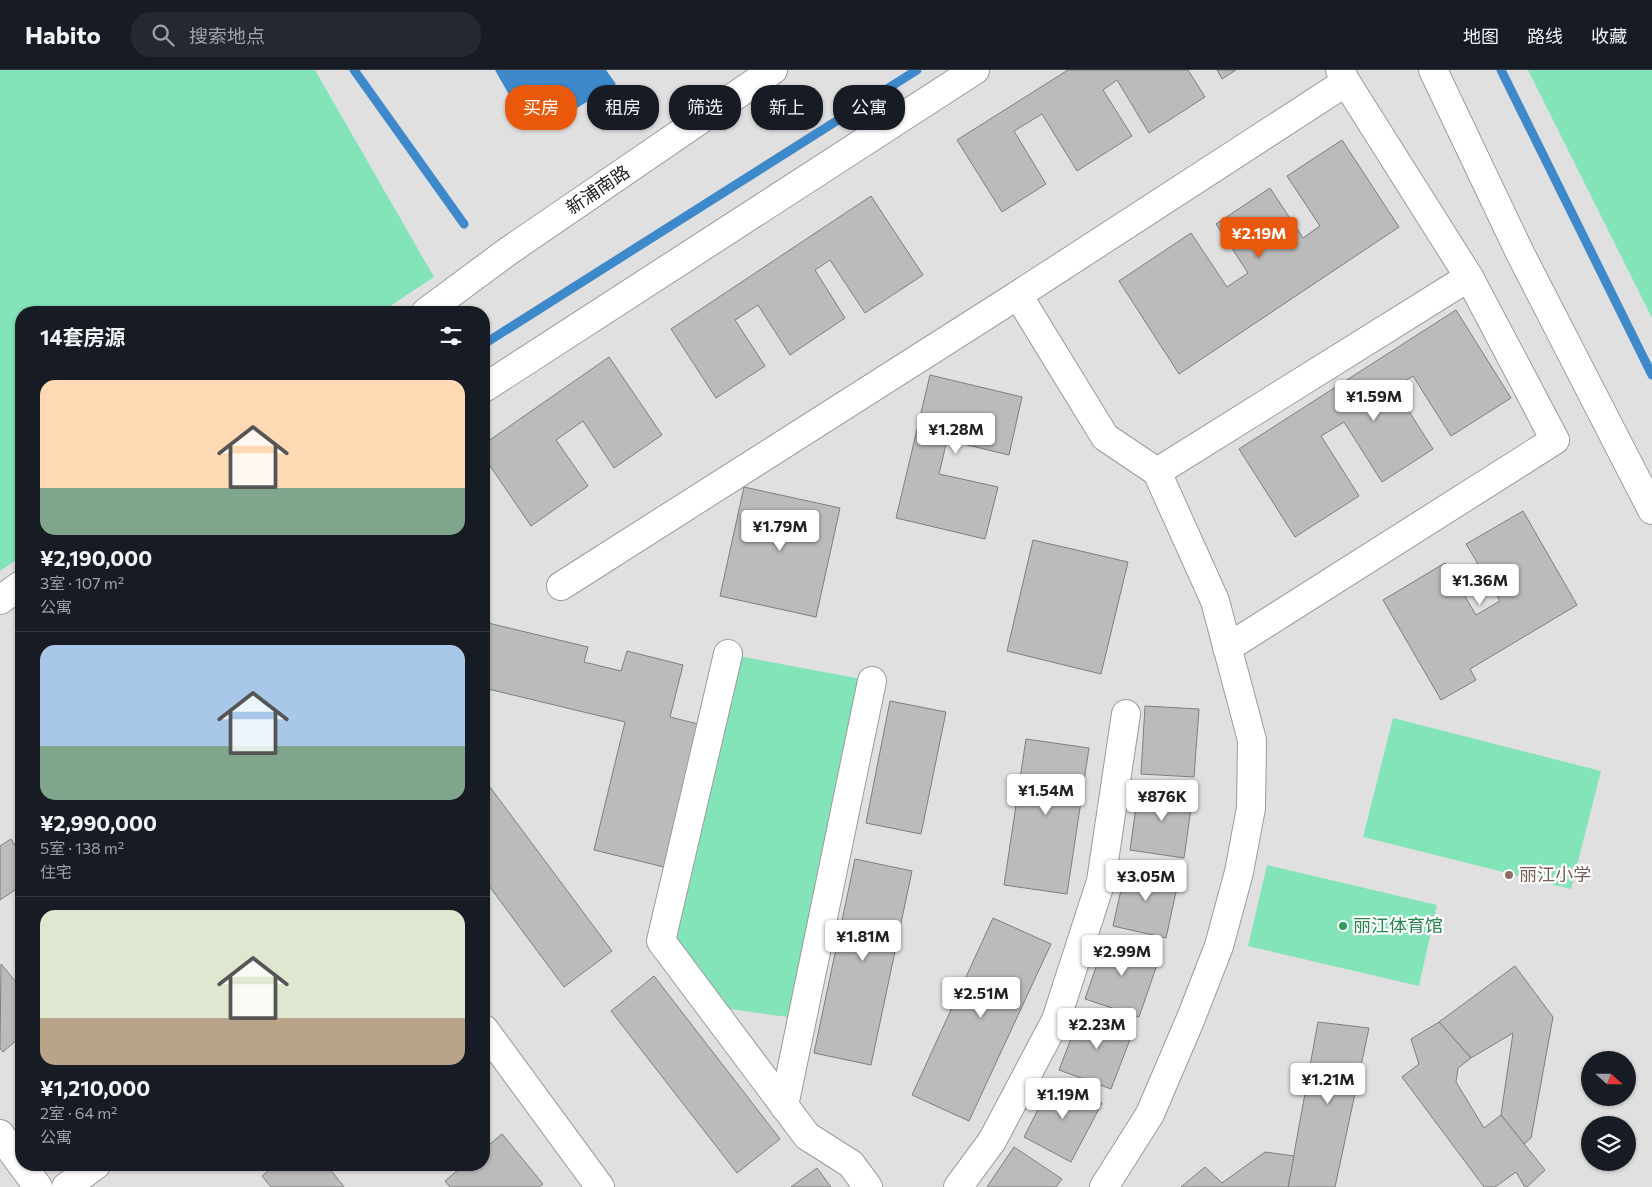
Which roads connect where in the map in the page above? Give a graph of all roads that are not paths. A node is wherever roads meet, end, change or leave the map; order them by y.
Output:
1 (773, 70) edge
2 (975, 70) edge
3 (1433, 70) edge
4 (1343, 76) edge
5 (1469, 277) junction
6 (1018, 295) junction
7 (434, 306) edge
8 (490, 384) edge
9 (1157, 472) junction
10 (1652, 510) edge
11 (561, 586) dead end
12 (15, 590) edge
13 (0, 600) edge
14 (1227, 648) junction
15 (728, 654) dead end
16 (872, 682) dead end
17 (1126, 714) dead end
18 (490, 1037) edge
19 (784, 1106) junction
20 (0, 1134) edge
21 (15, 1154) edge
22 (27, 1171) edge
23 (88, 1171) edge
24 (38, 1187) edge
25 (66, 1187) edge
26 (600, 1187) edge
27 (868, 1187) edge
28 (958, 1187) edge
29 (1104, 1187) edge

1 - 7 street, 新浦南路
2 - 8 street
3 - 10 street
4 - 5 street
4 - 6 street
5 - 9 street
5 - 14 street
6 - 9 street
6 - 11 street
9 - 14 street
12 - 13 street
14 - 29 street
15 - 19 street
16 - 19 street
17 - 28 street
18 - 26 street
19 - 27 street
20 - 21 street
22 - 24 street
23 - 25 street

